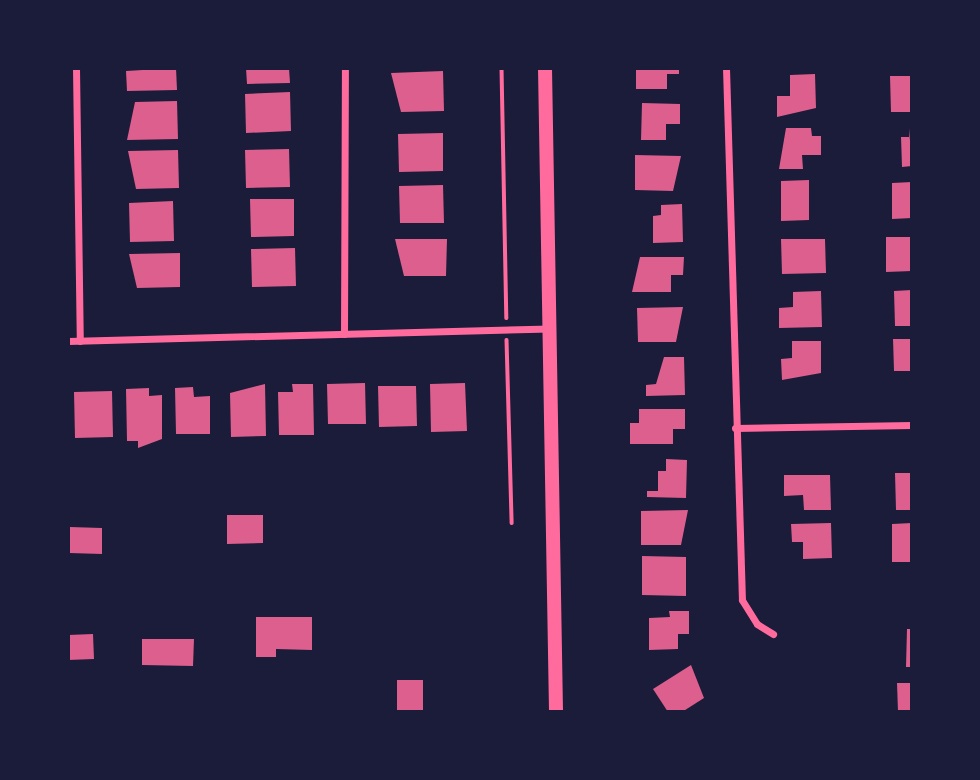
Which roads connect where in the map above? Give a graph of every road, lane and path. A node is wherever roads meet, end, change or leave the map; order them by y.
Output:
1 (76, 68) edge
2 (345, 68) edge
3 (502, 68) edge
4 (545, 68) edge
5 (726, 68) edge
6 (550, 328) junction
7 (507, 329) junction
8 (344, 334) junction
9 (68, 341) edge
10 (80, 341) junction
11 (912, 425) edge
12 (735, 428) junction
13 (512, 523) dead end
14 (774, 634) dead end
15 (556, 712) edge

1 - 10 street
2 - 8 street
3 - 7 path
4 - 6 main road
5 - 12 street
6 - 7 street
6 - 15 main road
7 - 8 street
7 - 13 path
8 - 10 street
9 - 10 street
11 - 12 street
12 - 14 street

